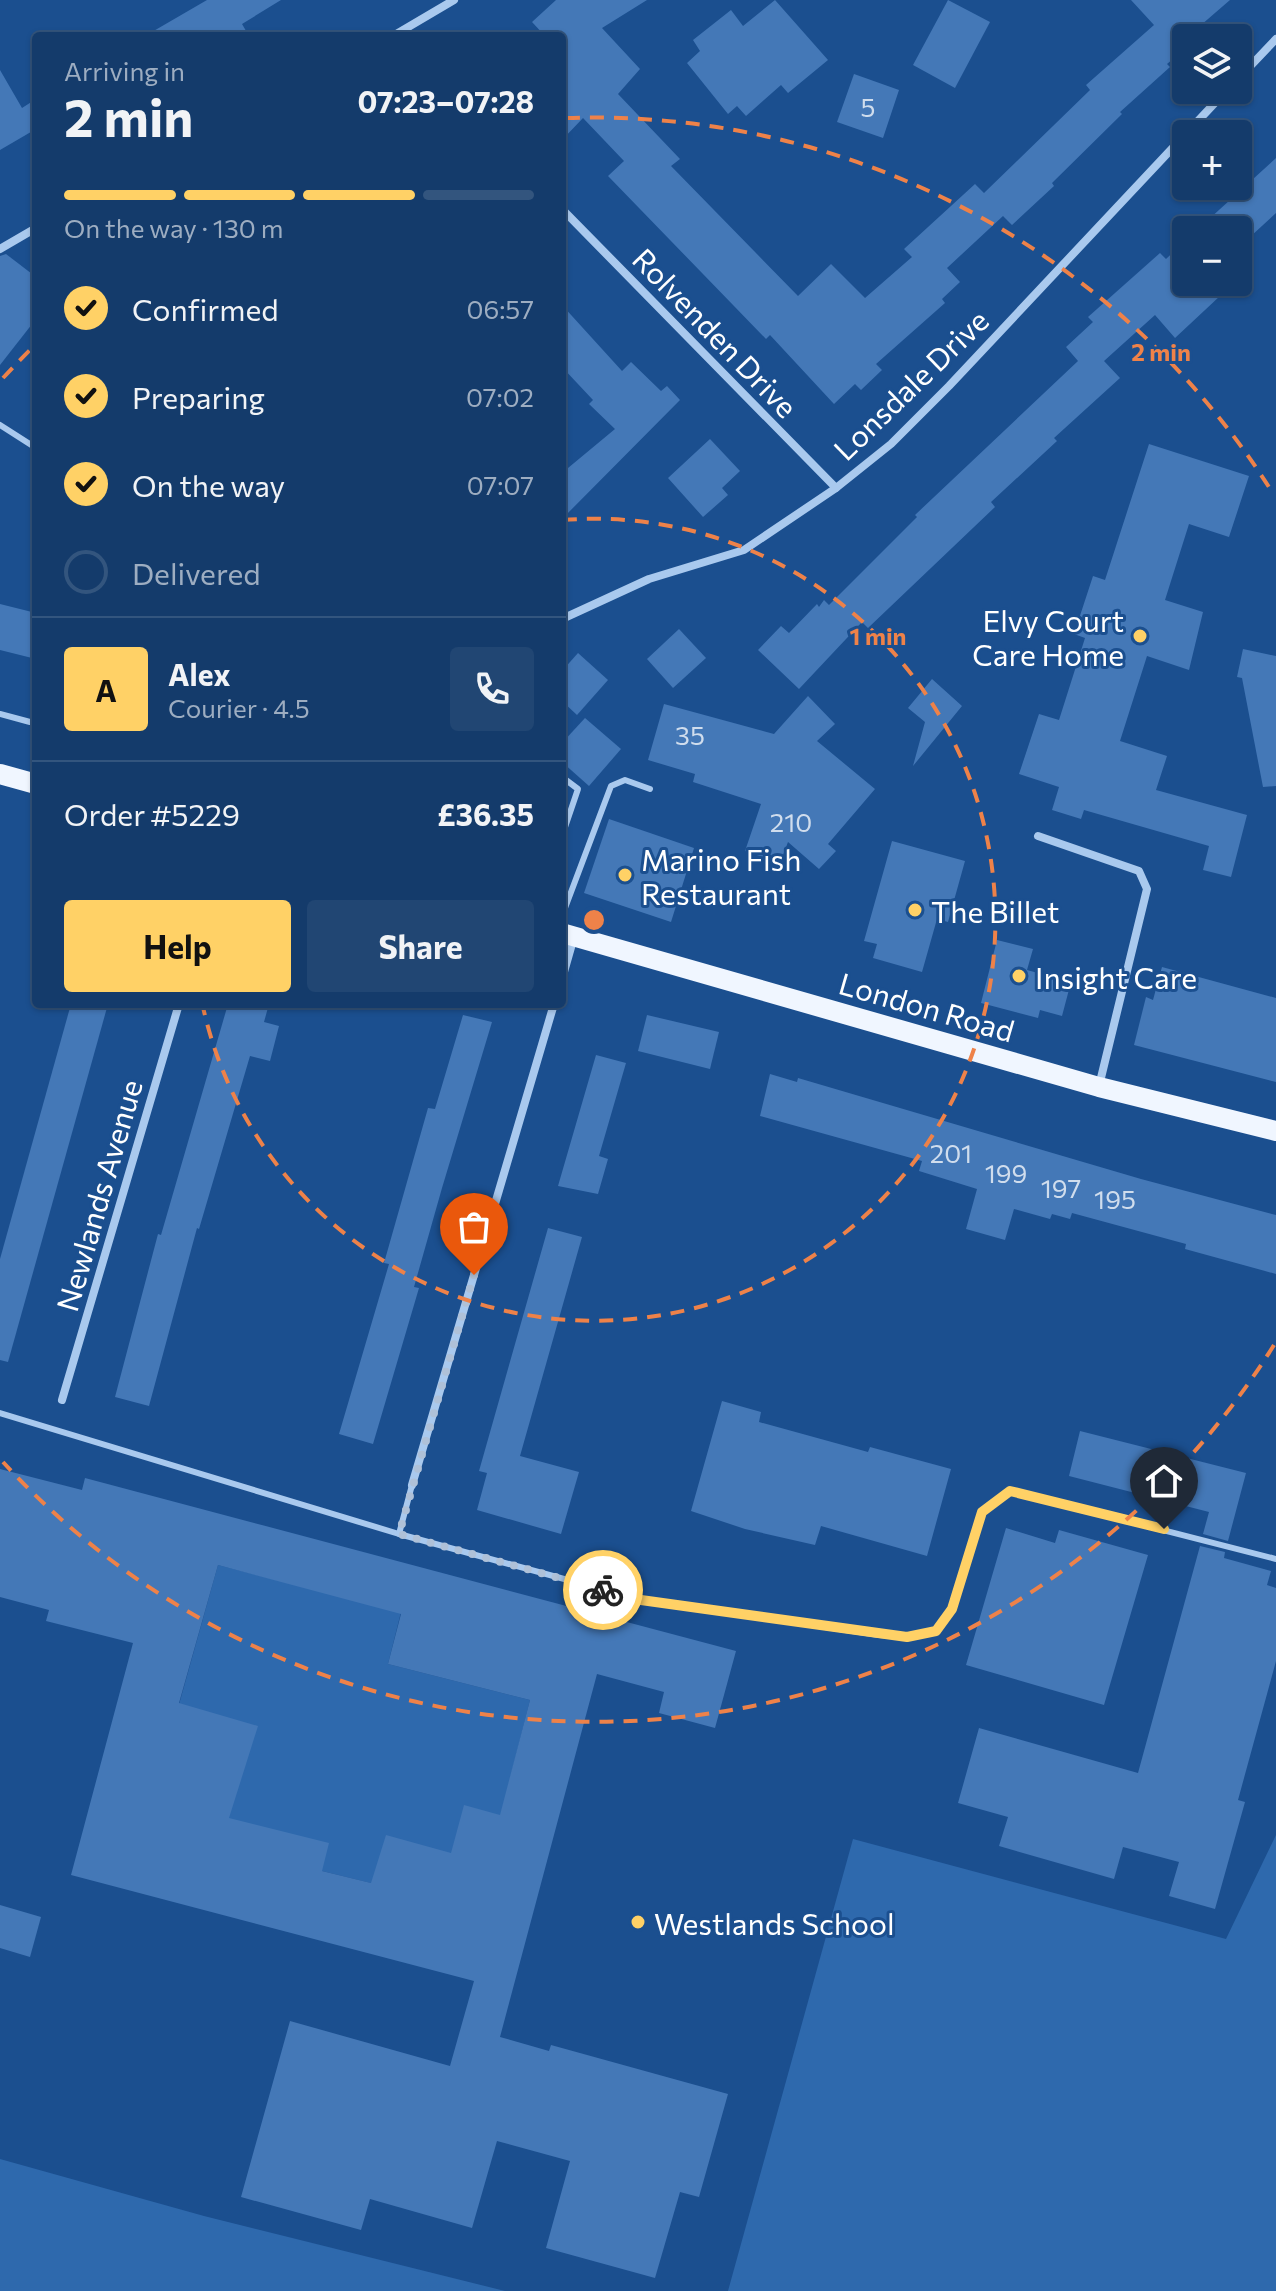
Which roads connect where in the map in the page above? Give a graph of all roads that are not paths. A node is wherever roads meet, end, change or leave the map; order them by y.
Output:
1 (454, 0) edge
2 (400, 32) edge
3 (1276, 39) edge
4 (1252, 64) edge
5 (1214, 104) edge
6 (566, 213) edge
7 (32, 230) edge
8 (0, 249) edge
9 (0, 425) edge
10 (32, 445) edge
11 (836, 488) junction
12 (566, 617) edge
13 (0, 714) edge
14 (30, 722) dead end
15 (0, 774) edge
16 (566, 780) edge
17 (32, 783) edge
18 (650, 789) dead end
19 (566, 824) edge
20 (1038, 836) dead end
21 (566, 905) edge
22 (568, 934) edge
23 (178, 1008) edge
24 (553, 1008) edge
25 (1099, 1087) junction
26 (1276, 1131) edge
27 (62, 1400) dead end
28 (0, 1413) edge
29 (412, 1485) joint
30 (399, 1534) junction
31 (1276, 1559) edge

1 - 2 street
3 - 4 street
5 - 11 street, Lonsdale Drive
6 - 11 street, Rolvenden Drive
7 - 8 street
9 - 10 lane
11 - 12 street, Lonsdale Drive
13 - 14 lane
15 - 17 main road
16 - 19 lane
18 - 21 lane
20 - 25 street
22 - 25 main road, London Road
23 - 27 street, Newlands Avenue
24 - 29 street
25 - 26 main road, London Road
28 - 30 lane
29 - 30 lane
30 - 31 lane

